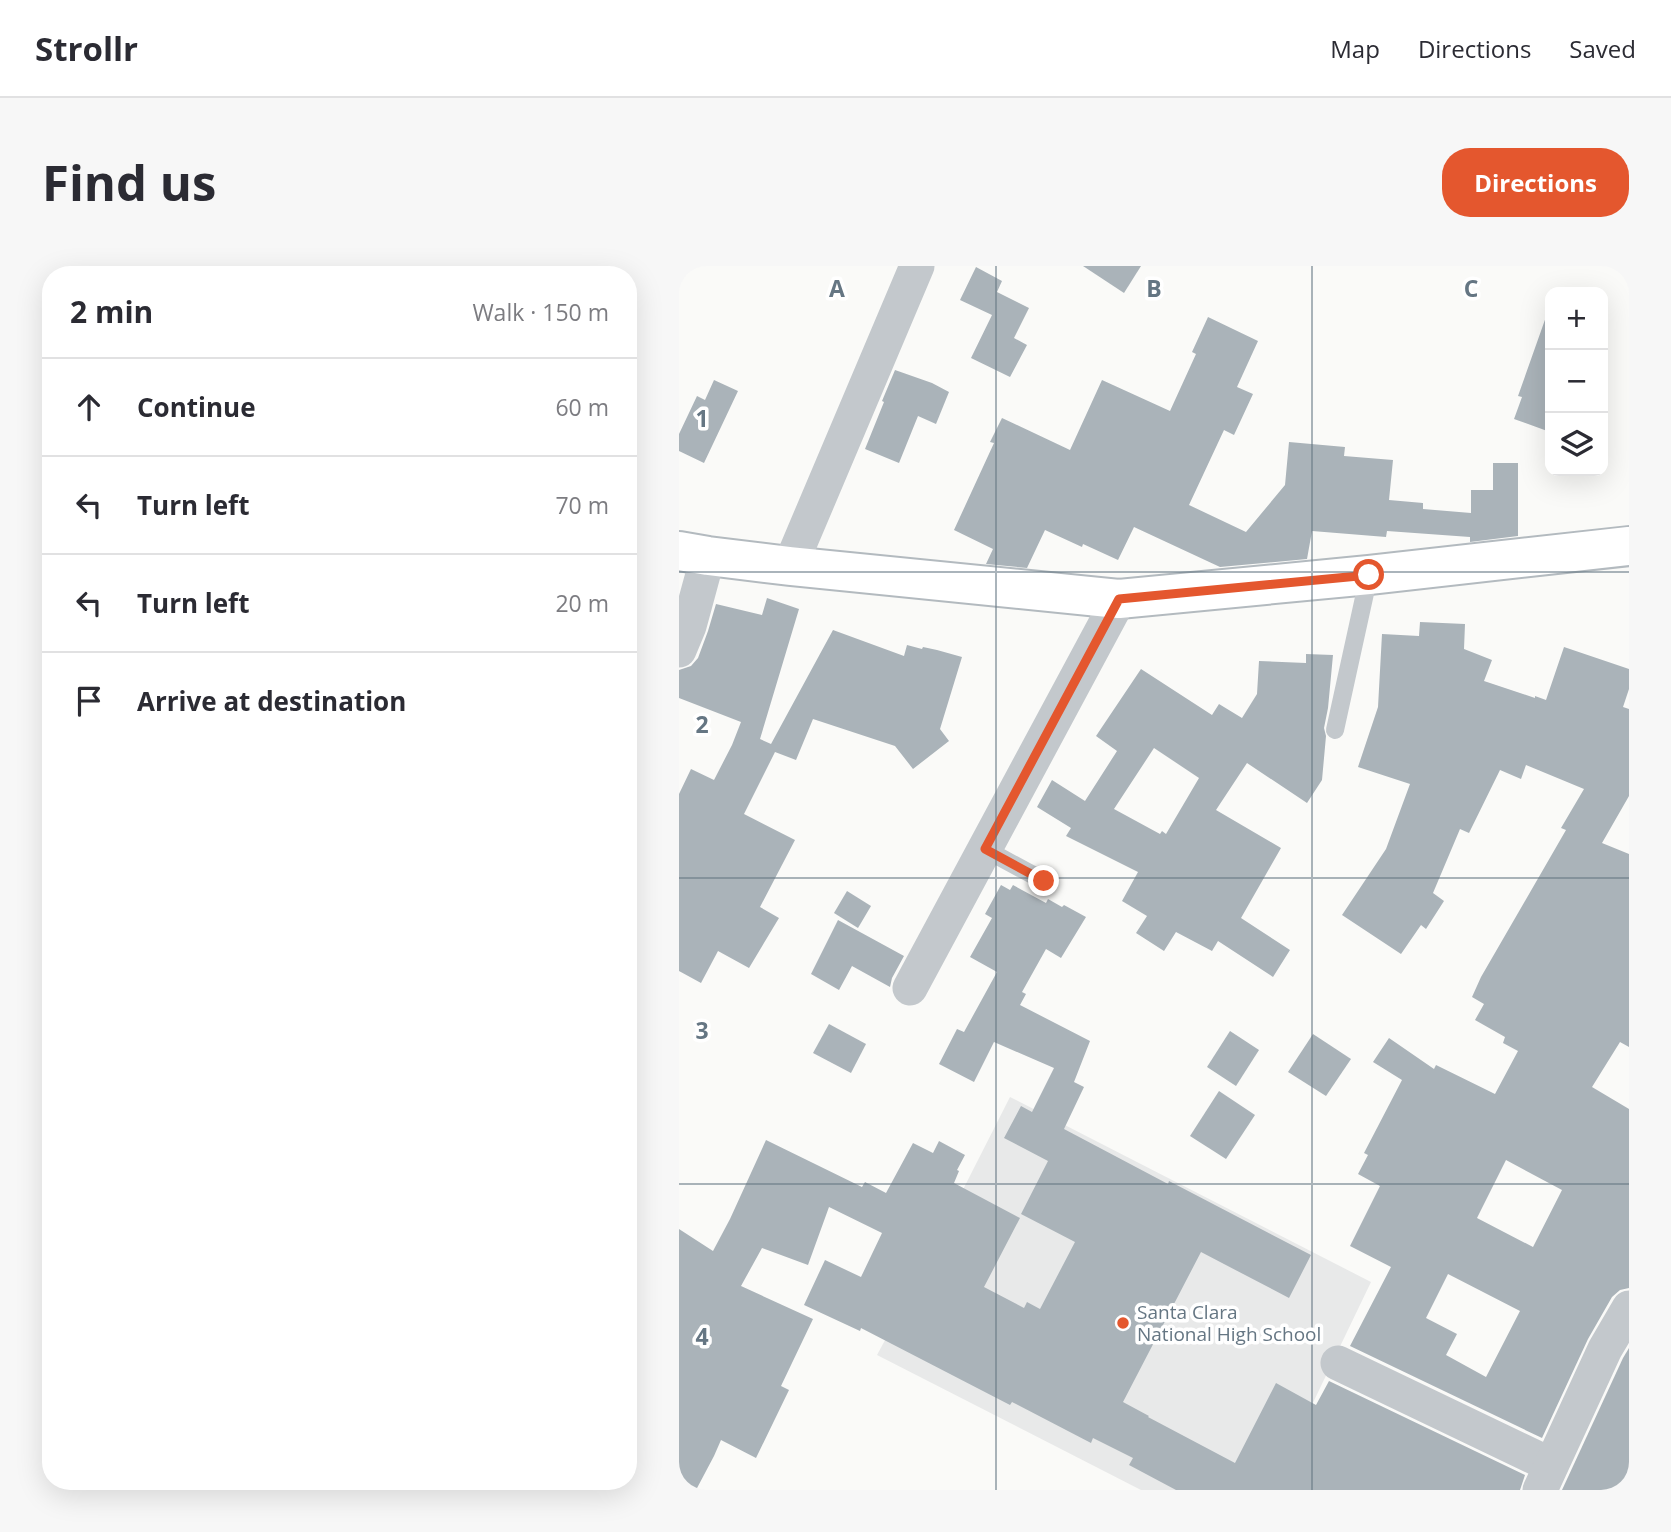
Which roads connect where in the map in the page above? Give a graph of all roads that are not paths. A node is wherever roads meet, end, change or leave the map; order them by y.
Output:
1 (917, 266) edge
2 (1629, 546) edge
3 (693, 554) edge
4 (790, 566) junction
5 (1369, 575) junction
6 (1119, 599) junction
7 (679, 650) edge
8 (1335, 730) dead end
9 (985, 849) junction
10 (1044, 881) dead end
11 (910, 988) dead end
12 (1629, 1308) edge
13 (1338, 1363) dead end
14 (1545, 1477) edge

1 - 4 street
2 - 5 main road
3 - 4 main road
3 - 7 street
4 - 6 main road
5 - 6 main road
5 - 8 lane
6 - 9 street
9 - 10 lane
9 - 11 street
12 - 14 street
13 - 14 street

